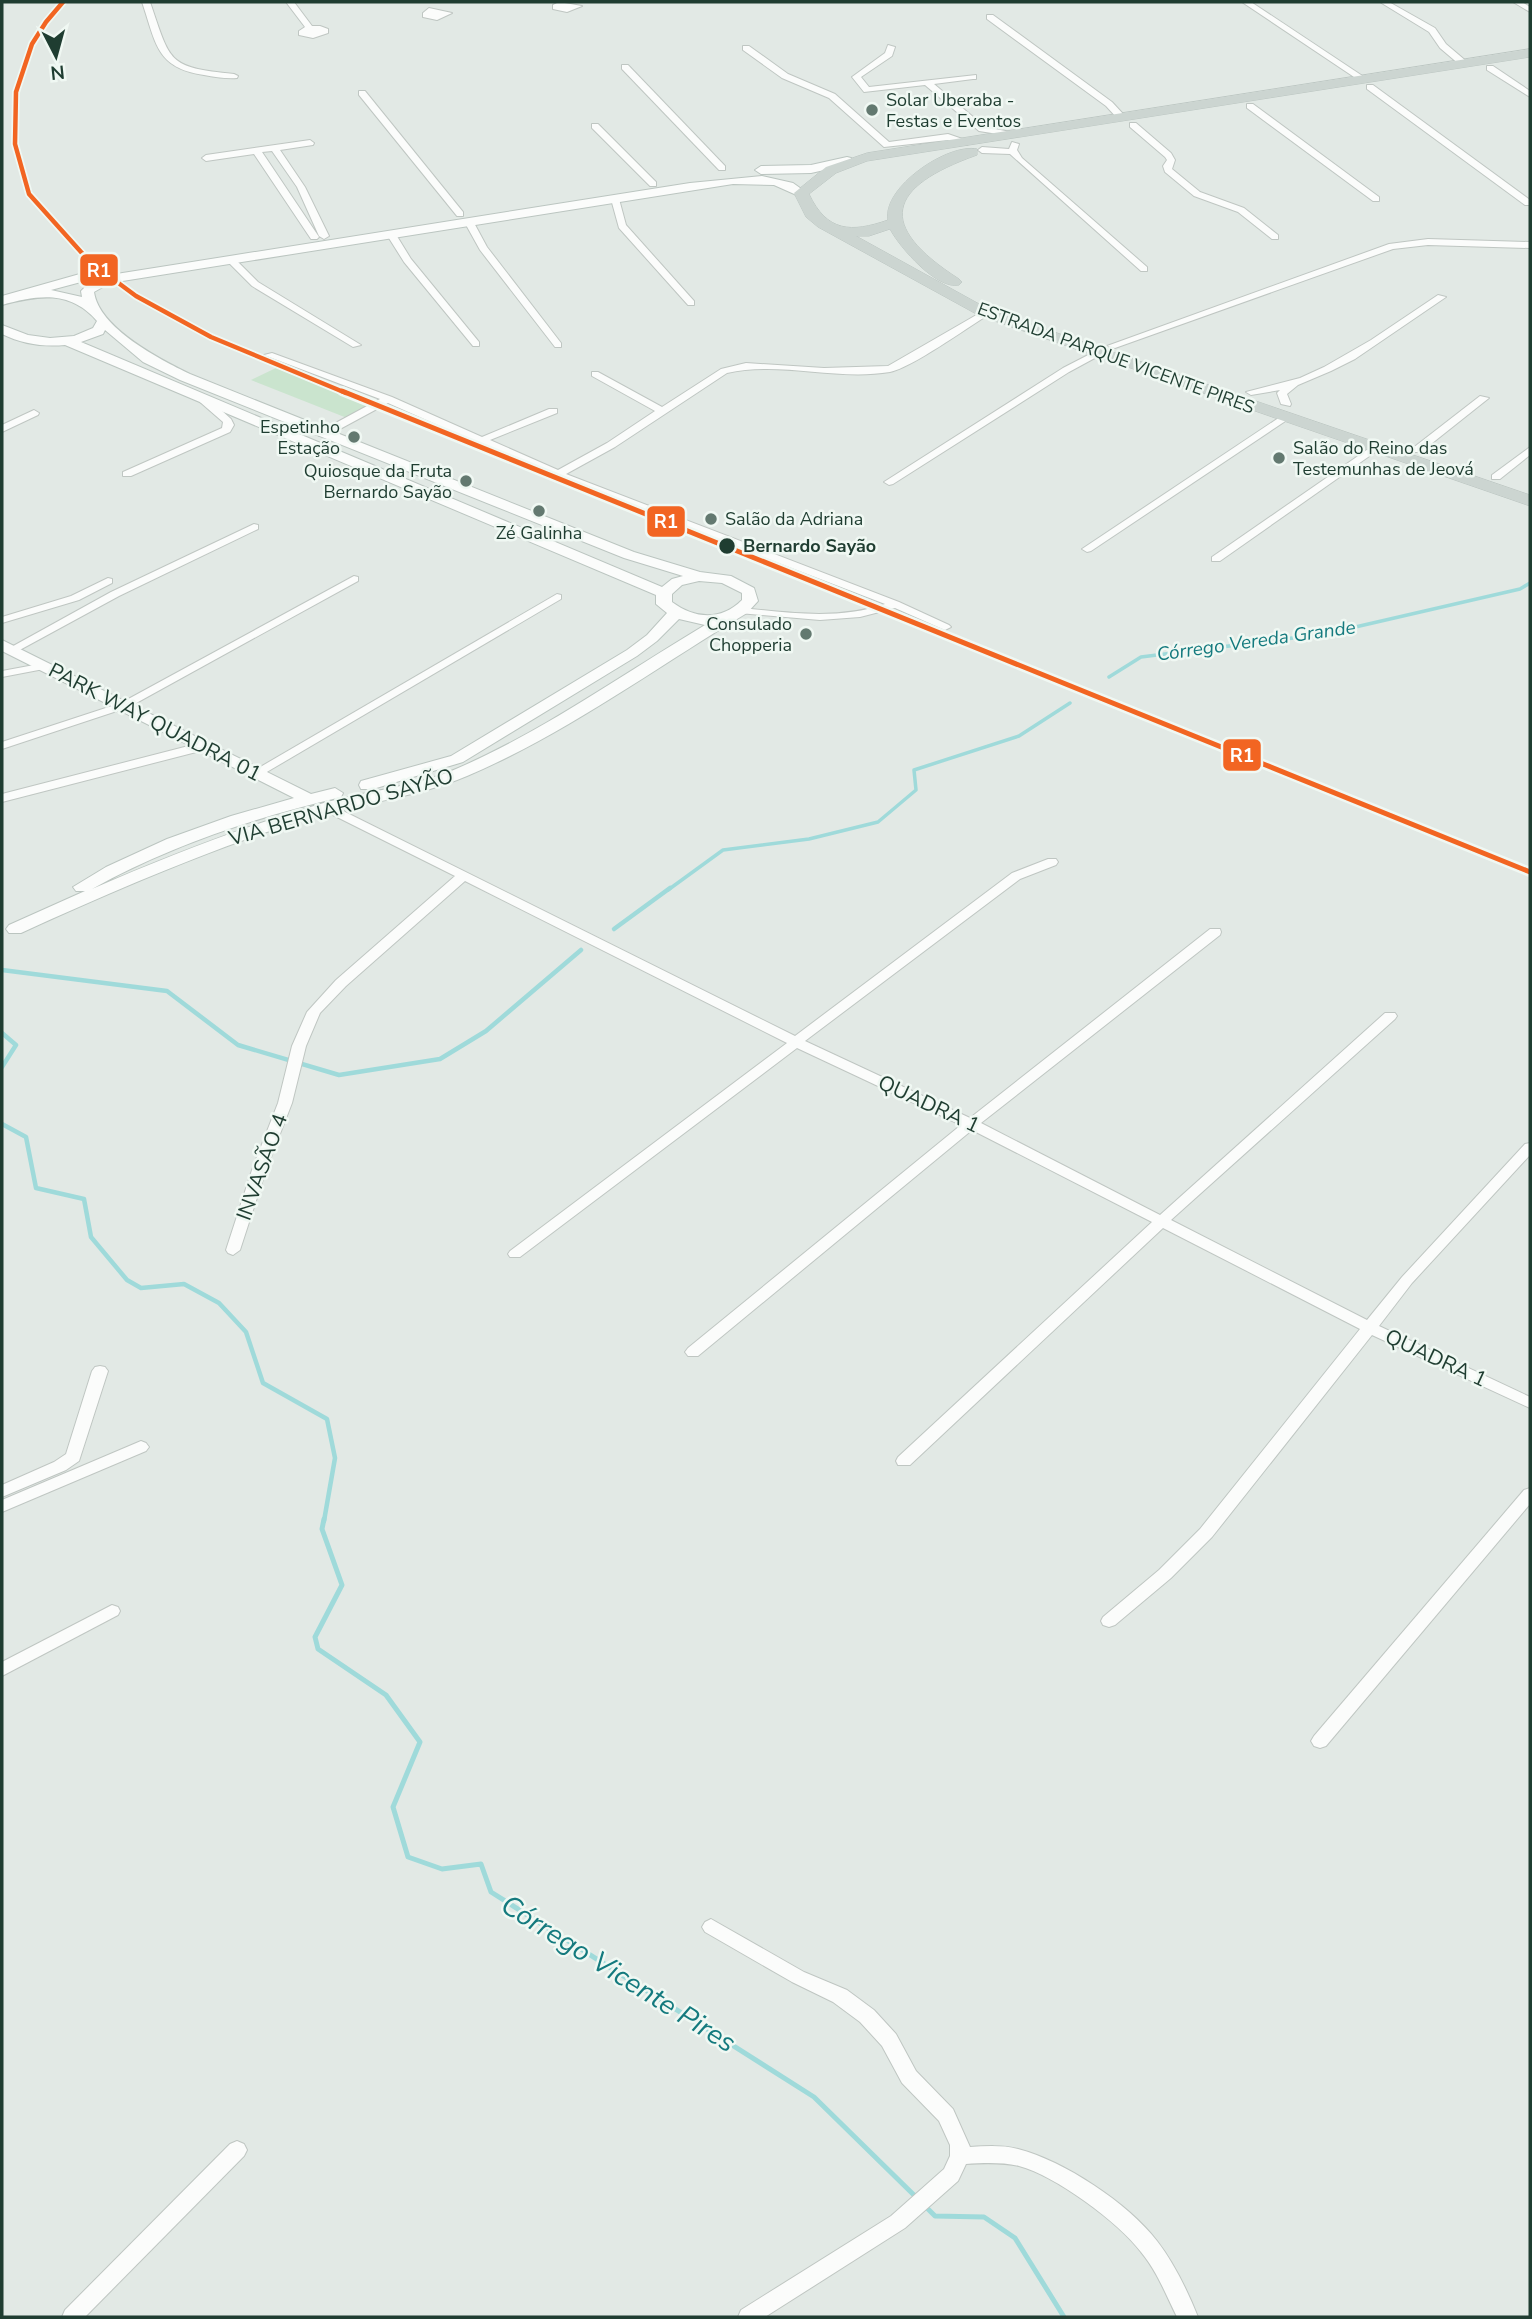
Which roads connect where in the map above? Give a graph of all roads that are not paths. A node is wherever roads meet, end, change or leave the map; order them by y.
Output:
1 (146, 2) edge
2 (290, 2) edge
3 (427, 2) edge
4 (1246, 2) edge
5 (1384, 2) edge
6 (1517, 2) edge
7 (433, 10) dead end
8 (1530, 10) edge
9 (990, 17) dead end
10 (310, 28) dead end
11 (891, 47) dead end
12 (746, 48) dead end
13 (1530, 53) edge
14 (1530, 62) edge
15 (1463, 63) junction
16 (625, 67) dead end
17 (1490, 68) junction
18 (234, 76) dead end
19 (973, 76) dead end
20 (927, 83) junction
21 (1367, 83) junction
22 (362, 93) dead end
23 (1530, 95) edge
24 (1250, 106) junction
25 (1127, 121) junction
26 (595, 126) dead end
27 (978, 140) junction
28 (310, 143) dead end
29 (1015, 144) junction
30 (277, 152) junction
31 (889, 153) junction
32 (259, 154) junction
33 (206, 158) dead end
34 (847, 162) junction
35 (927, 170) junction
36 (725, 171) junction
37 (653, 184) junction
38 (301, 187) junction
39 (281, 190) junction
40 (801, 193) junction
41 (615, 199) junction
42 (1376, 199) dead end
43 (1528, 203) dead end
44 (316, 215) junction
45 (300, 216) junction
46 (465, 218) junction
47 (894, 223) junction
48 (833, 230) junction
49 (392, 235) junction
50 (319, 236) junction
51 (1275, 237) dead end
52 (1529, 246) edge
53 (231, 260) junction
54 (1144, 269) dead end
55 (2, 292) edge
56 (25, 293) junction
57 (1441, 297) dead end
58 (2, 301) edge
59 (691, 303) dead end
60 (89, 304) junction
61 (985, 313) junction
62 (103, 322) junction
63 (2, 329) edge
64 (67, 341) junction
65 (476, 344) dead end
66 (356, 345) dead end
67 (558, 345) dead end
68 (1106, 349) junction
69 (269, 355) dead end
70 (595, 374) dead end
71 (1294, 383) junction
72 (1251, 392) junction
73 (1484, 398) dead end
74 (388, 399) junction
75 (204, 400) junction
76 (553, 411) dead end
77 (662, 411) junction
78 (1284, 411) junction
79 (34, 413) dead end
80 (2, 429) edge
81 (323, 435) junction
82 (1343, 437) junction
83 (482, 440) junction
84 (1390, 441) junction
85 (1374, 448) junction
86 (1530, 450) edge
87 (1412, 454) junction
88 (1445, 460) joint
89 (127, 474) dead end
90 (558, 474) junction
91 (1496, 477) junction
92 (889, 482) dead end
93 (1530, 489) edge
94 (1530, 501) edge
95 (254, 527) dead end
96 (1087, 549) dead end
97 (1216, 559) dead end
98 (699, 576) junction
99 (354, 579) dead end
100 (108, 581) dead end
101 (664, 593) junction
102 (557, 597) dead end
103 (895, 604) junction
104 (675, 614) junction
105 (735, 615) junction
106 (2, 620) edge
107 (945, 627) dead end
108 (7, 648) edge
109 (45, 666) junction
110 (2, 674) edge
111 (125, 705) junction
112 (2, 746) edge
113 (204, 746) junction
114 (256, 773) junction
115 (2, 798) edge
116 (308, 799) junction
117 (327, 807) junction
118 (1052, 862) dead end
119 (463, 876) junction
120 (1215, 932) dead end
121 (8, 933) edge
122 (1390, 1016) dead end
123 (798, 1043) junction
124 (971, 1124) junction
125 (1530, 1147) edge
126 (1162, 1221) junction
127 (233, 1250) dead end
128 (514, 1254) dead end
129 (1368, 1327) junction
130 (692, 1352) dead end
131 (100, 1371) dead end
132 (1530, 1403) edge
133 (141, 1447) dead end
134 (904, 1461) dead end
135 (2, 1491) edge
136 (1530, 1494) edge
137 (2, 1507) edge
138 (112, 1611) dead end
139 (1109, 1621) dead end
140 (2, 1670) edge
141 (1320, 1741) dead end
142 (711, 1927) dead end
143 (237, 2150) dead end
144 (960, 2156) junction
145 (72, 2317) edge
146 (748, 2317) edge
147 (1188, 2317) edge

1 - 18 street
2 - 10 street
3 - 7 street
4 - 21 street
5 - 15 street
6 - 8 street
9 - 25 street
11 - 20 street
12 - 27 street
13 - 15 main road
14 - 17 main road
15 - 21 main road
16 - 36 street
17 - 21 main road
17 - 23 street
19 - 20 street
20 - 27 street
21 - 24 main road
21 - 25 main road
21 - 43 street
22 - 46 street
24 - 25 main road
24 - 42 street
25 - 29 main road
25 - 51 street
26 - 37 street
27 - 29 main road
27 - 29 street
27 - 31 main road
27 - 35 main road
28 - 30 street
29 - 54 street
30 - 32 street
30 - 38 street
31 - 34 main road
31 - 35 main road
32 - 33 street
32 - 39 street
34 - 36 main road
34 - 40 main road
35 - 47 main road
36 - 37 main road
37 - 46 main road
38 - 39 street
38 - 44 street
39 - 45 street
40 - 41 main road
40 - 48 main road, ESTRADA PARQUE VICENTE PIRES
41 - 46 main road
41 - 59 street
44 - 45 street
44 - 50 street
45 - 50 street
46 - 49 main road
46 - 50 main road
46 - 67 street
47 - 48 main road
47 - 68 main road, ESTRADA PARQUE VICENTE PIRES
48 - 61 main road, ESTRADA PARQUE VICENTE PIRES
49 - 53 main road
49 - 65 street
50 - 56 main road
52 - 68 street
53 - 60 main road
53 - 66 street
55 - 56 main road
56 - 58 main road
56 - 60 main road
57 - 71 street
60 - 62 main road
61 - 68 main road, ESTRADA PARQUE VICENTE PIRES
61 - 77 street
62 - 64 main road
62 - 81 main road
63 - 64 main road
64 - 75 main road
68 - 72 main road, ESTRADA PARQUE VICENTE PIRES
68 - 78 main road, ESTRADA PARQUE VICENTE PIRES
68 - 92 street
69 - 74 street
70 - 77 street
71 - 72 street
71 - 78 street
72 - 78 main road, ESTRADA PARQUE VICENTE PIRES
73 - 87 street
74 - 81 street
74 - 83 street
75 - 89 street
75 - 101 main road
76 - 83 street
77 - 90 street
78 - 82 main road, ESTRADA PARQUE VICENTE PIRES
78 - 84 main road, ESTRADA PARQUE VICENTE PIRES
78 - 96 street
79 - 80 street
81 - 98 main road
82 - 84 main road
82 - 85 main road, ESTRADA PARQUE VICENTE PIRES
83 - 90 street
84 - 87 main road, ESTRADA PARQUE VICENTE PIRES
85 - 87 main road, ESTRADA PARQUE VICENTE PIRES
85 - 97 street
86 - 91 street
87 - 88 main road
87 - 94 main road, ESTRADA PARQUE VICENTE PIRES
88 - 91 main road
90 - 103 street
91 - 93 main road
95 - 108 street
98 - 101 main road
98 - 105 main road
99 - 111 street
100 - 106 street
101 - 104 main road
102 - 114 street
103 - 105 street
103 - 107 street
104 - 105 main road
104 - 116 main road, VIA BERNARDO SAYÃO
105 - 117 main road, VIA BERNARDO SAYÃO
108 - 109 main road, PARK WAY QUADRA 01
109 - 110 street
109 - 111 main road, PARK WAY QUADRA 01
111 - 112 street
111 - 113 main road, PARK WAY QUADRA 01
113 - 114 main road, PARK WAY QUADRA 01
113 - 115 street
114 - 116 main road, PARK WAY QUADRA 01
116 - 121 main road, VIA BERNARDO SAYÃO
117 - 119 street, QUADRA 1
117 - 121 main road, VIA BERNARDO SAYÃO
118 - 123 street
119 - 123 street, QUADRA 1
119 - 127 street, INVASÃO 4
120 - 124 street
122 - 126 street
123 - 124 street, QUADRA 1
123 - 128 street
124 - 126 street, QUADRA 1
124 - 130 street
125 - 129 street
126 - 129 street, QUADRA 1
126 - 134 street
129 - 132 street, QUADRA 1
129 - 139 street
131 - 135 street
133 - 137 street
136 - 141 street
138 - 140 street
142 - 144 street
143 - 145 street
144 - 146 street
144 - 147 street

